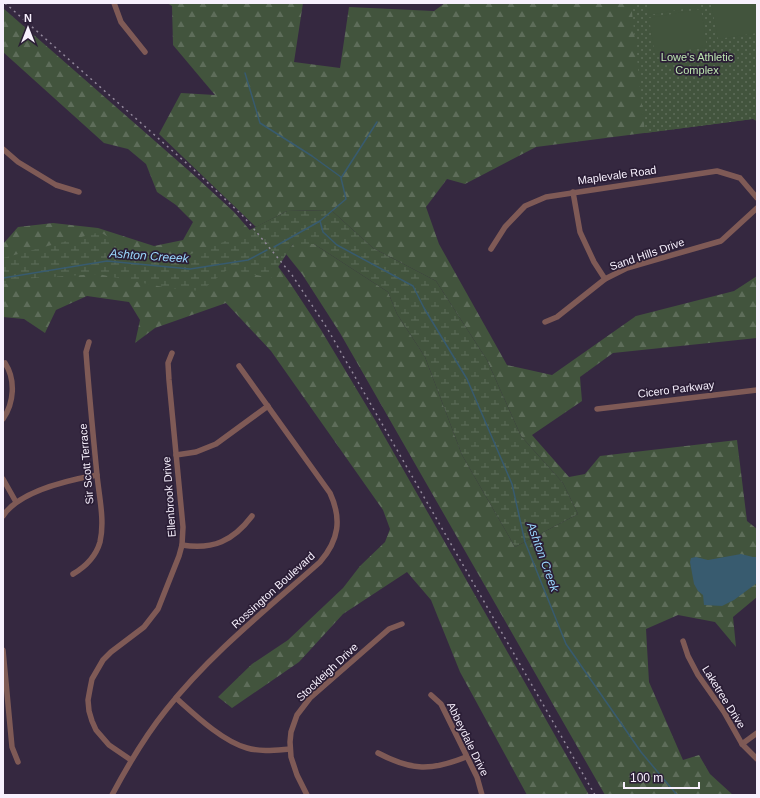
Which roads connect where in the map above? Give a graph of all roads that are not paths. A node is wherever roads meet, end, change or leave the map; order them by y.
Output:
1 (114, 3) edge
2 (145, 52) dead end
3 (3, 149) edge
4 (79, 192) dead end
5 (573, 192) junction
6 (757, 198) edge
7 (757, 208) edge
8 (491, 249) dead end
9 (605, 279) junction
10 (545, 322) dead end
11 (89, 342) dead end
12 (172, 353) dead end
13 (5, 363) dead end
14 (239, 366) dead end
15 (757, 390) edge
16 (268, 406) junction
17 (597, 409) dead end
18 (3, 419) edge
19 (176, 455) junction
20 (97, 475) junction
21 (3, 479) edge
22 (16, 502) junction
23 (3, 516) edge
24 (252, 516) dead end
25 (182, 546) junction
26 (73, 574) dead end
27 (402, 624) dead end
28 (683, 641) dead end
29 (3, 650) edge
30 (4, 670) edge
31 (431, 695) dead end
32 (176, 698) junction
33 (757, 733) edge
34 (742, 744) junction
35 (290, 749) junction
36 (378, 753) dead end
37 (466, 757) junction
38 (757, 759) edge
39 (131, 760) junction
40 (18, 762) dead end
41 (112, 795) edge
42 (307, 795) edge
43 (482, 795) edge

1 - 2 street
3 - 4 street
5 - 6 street, Maplevale Road
5 - 8 street, Maplevale Road
5 - 9 street
7 - 9 street, Sand Hills Drive
9 - 10 street, Sand Hills Drive
11 - 20 street, Sir Scott Terrace
12 - 19 street, Ellenbrook Drive
13 - 18 street
14 - 16 street, Rossington Boulevard
15 - 17 street, Cicero Parkway
16 - 19 street
16 - 32 street, Rossington Boulevard
19 - 25 street, Ellenbrook Drive
20 - 22 street
20 - 26 street, Sir Scott Terrace
21 - 22 street
22 - 23 street
24 - 25 street
25 - 39 street, Ellenbrook Drive
27 - 35 street, Stockleigh Drive
28 - 34 street, Laketree Drive
29 - 30 street
30 - 40 street
31 - 37 street, Abbeydale Drive
32 - 35 street
32 - 39 street, Rossington Boulevard
33 - 34 street
34 - 38 street, Laketree Drive
35 - 42 street, Stockleigh Drive
36 - 37 street
37 - 43 street, Abbeydale Drive
39 - 41 street, Rossington Boulevard

